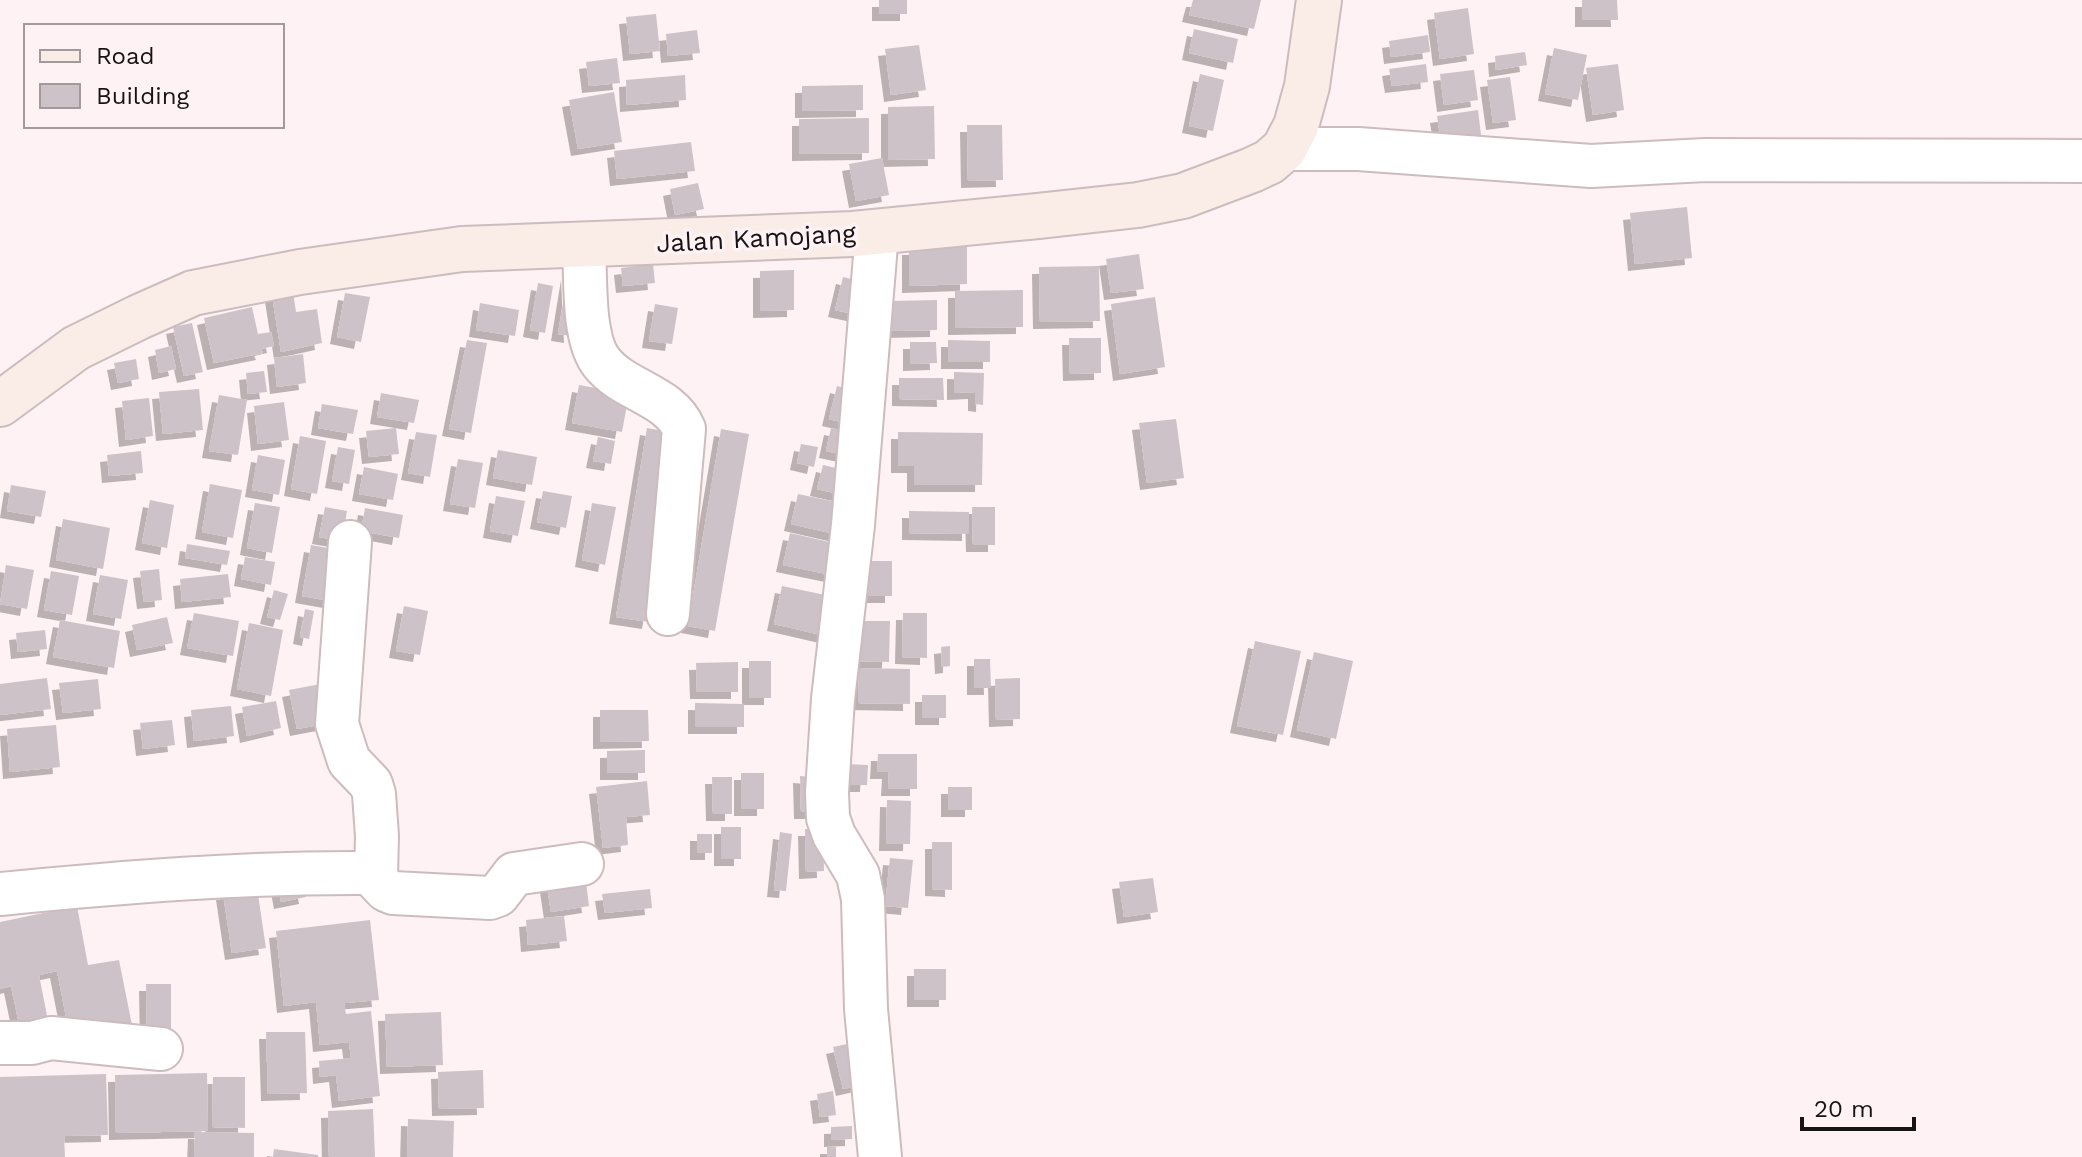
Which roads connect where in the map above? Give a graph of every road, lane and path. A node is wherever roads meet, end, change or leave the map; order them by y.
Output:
1 (1319, 0) edge
2 (1284, 149) junction
3 (2082, 161) edge
4 (877, 232) junction
5 (584, 246) junction
6 (0, 404) edge
7 (350, 542) dead end
8 (668, 614) dead end
9 (582, 864) dead end
10 (376, 876) junction
11 (0, 894) edge
12 (0, 1043) edge
13 (161, 1049) dead end
14 (880, 1157) edge

1 - 2 main road
2 - 3 street
2 - 4 main road, Jalan Kamojang
4 - 5 main road, Jalan Kamojang
4 - 14 street
5 - 6 main road, Jalan Kamojang
5 - 8 street
7 - 10 street
9 - 10 street
10 - 11 street
12 - 13 street

